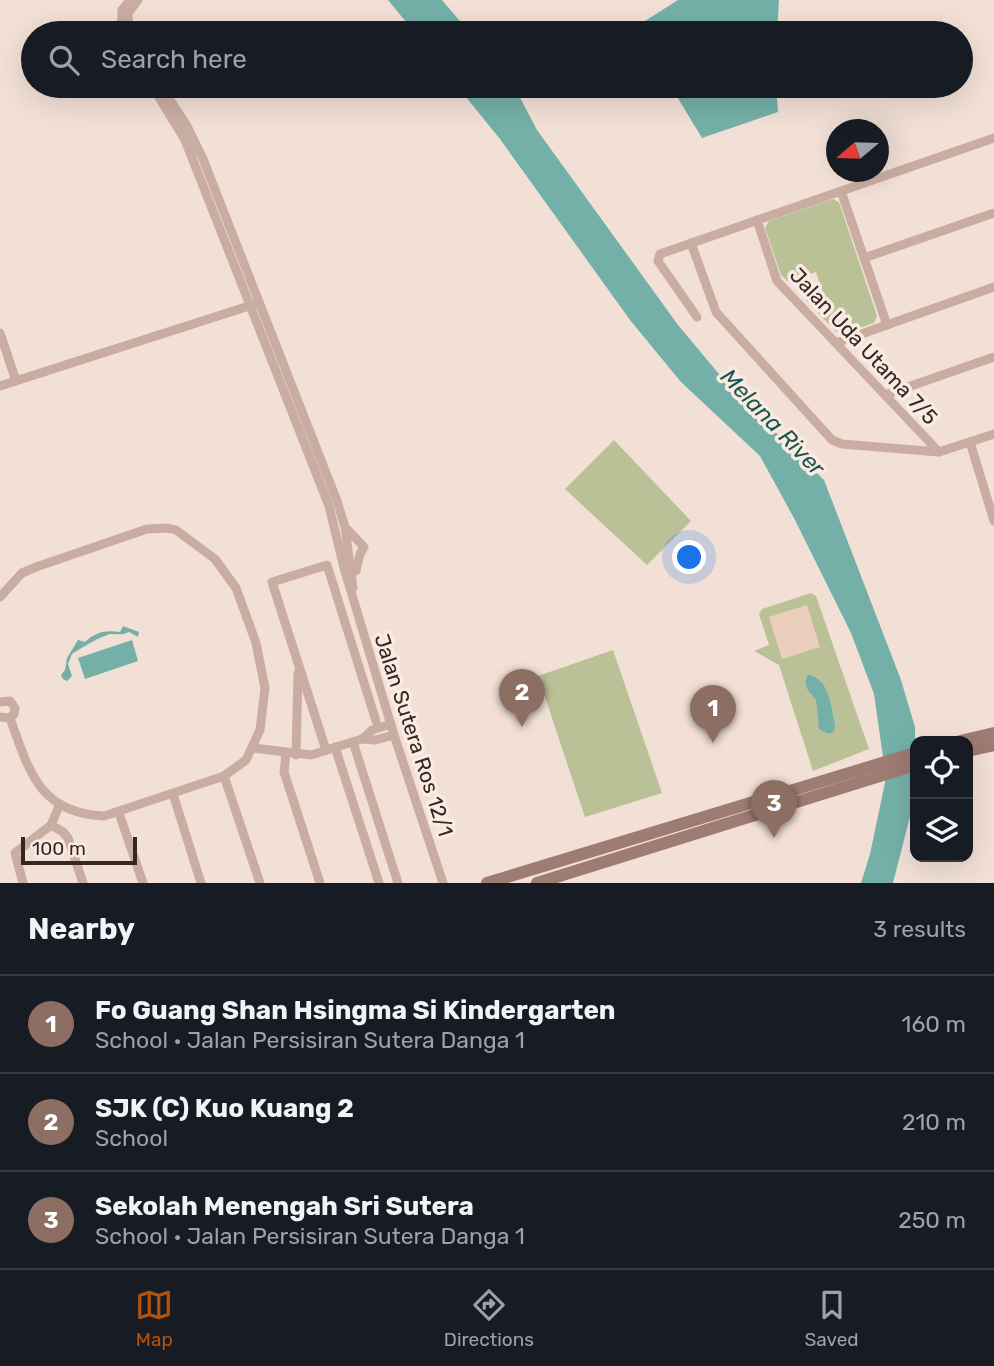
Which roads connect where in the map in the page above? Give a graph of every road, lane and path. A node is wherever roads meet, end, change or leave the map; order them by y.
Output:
1 (130, 0) edge
2 (138, 0) edge
3 (122, 21) edge
4 (128, 21) edge
5 (159, 98) edge
6 (169, 98) edge
7 (994, 138) edge
8 (841, 191) junction
9 (994, 213) edge
10 (757, 220) junction
11 (691, 243) junction
12 (864, 258) junction
13 (994, 287) edge
14 (255, 304) junction
15 (697, 317) dead end
16 (887, 325) junction
17 (0, 333) edge
18 (836, 344) junction
19 (994, 357) edge
20 (16, 381) junction
21 (0, 386) edge
22 (287, 387) junction
23 (885, 395) junction
24 (994, 433) edge
25 (970, 442) junction
26 (939, 452) junction
27 (992, 505) edge
28 (994, 522) edge
29 (345, 527) junction
30 (345, 554) junction
31 (353, 579) junction
32 (353, 596) junction
33 (0, 597) edge
34 (298, 664) junction
35 (0, 690) edge
36 (2, 701) edge
37 (3, 718) edge
38 (376, 721) dead end
39 (391, 724) junction
40 (994, 733) edge
41 (394, 735) junction
42 (973, 738) edge
43 (357, 740) junction
44 (994, 745) edge
45 (253, 748) junction
46 (330, 749) junction
47 (973, 750) edge
48 (291, 754) junction
49 (910, 755) edge
50 (910, 766) edge
51 (878, 771) junction
52 (224, 776) junction
53 (173, 794) junction
54 (60, 804) junction
55 (119, 813) junction
56 (51, 825) junction
57 (23, 883) edge
58 (83, 883) edge
59 (143, 883) edge
60 (201, 883) edge
61 (260, 883) edge
62 (320, 883) edge
63 (379, 883) edge
64 (398, 883) edge
65 (443, 883) edge
66 (487, 883) edge
67 (537, 883) edge

1 - 3 street
2 - 4 street
5 - 14 street
6 - 14 street
7 - 8 street
8 - 10 street
8 - 12 street
9 - 12 street
10 - 11 street
10 - 18 street, Jalan Uda Utama 7/5
11 - 15 street
11 - 26 street
12 - 16 street
13 - 16 street
14 - 20 street
14 - 22 street
16 - 18 street
17 - 20 street
18 - 23 street, Jalan Uda Utama 7/5
19 - 23 street
20 - 21 street
22 - 29 street
22 - 30 street
23 - 26 street, Jalan Uda Utama 7/5
24 - 25 street
25 - 26 street
25 - 27 street
27 - 28 street
29 - 30 street
29 - 31 street
30 - 31 street, Jalan Sutera Ros 12/1
30 - 32 street, Jalan Sutera Ros 12/1
31 - 32 street, Jalan Sutera Ros 12/1
32 - 39 street, Jalan Sutera Ros 12/1
33 - 45 street
34 - 38 street, Jalan Sutera Ros 12/1
34 - 46 street
34 - 48 street
35 - 36 street
36 - 37 street
37 - 54 street
39 - 41 street, Jalan Sutera Ros 12/1
39 - 43 street
40 - 42 main road
41 - 43 street
41 - 65 street, Jalan Sutera Ros 12/1
43 - 46 street
43 - 64 street
44 - 47 main road
45 - 48 street
45 - 52 street
46 - 48 street
46 - 63 street
48 - 62 street
49 - 51 main road
50 - 51 main road
51 - 66 main road
51 - 67 main road
52 - 53 street
52 - 61 street
53 - 55 street
53 - 60 street
54 - 55 street
54 - 56 street
55 - 59 street
56 - 57 street
56 - 58 street

